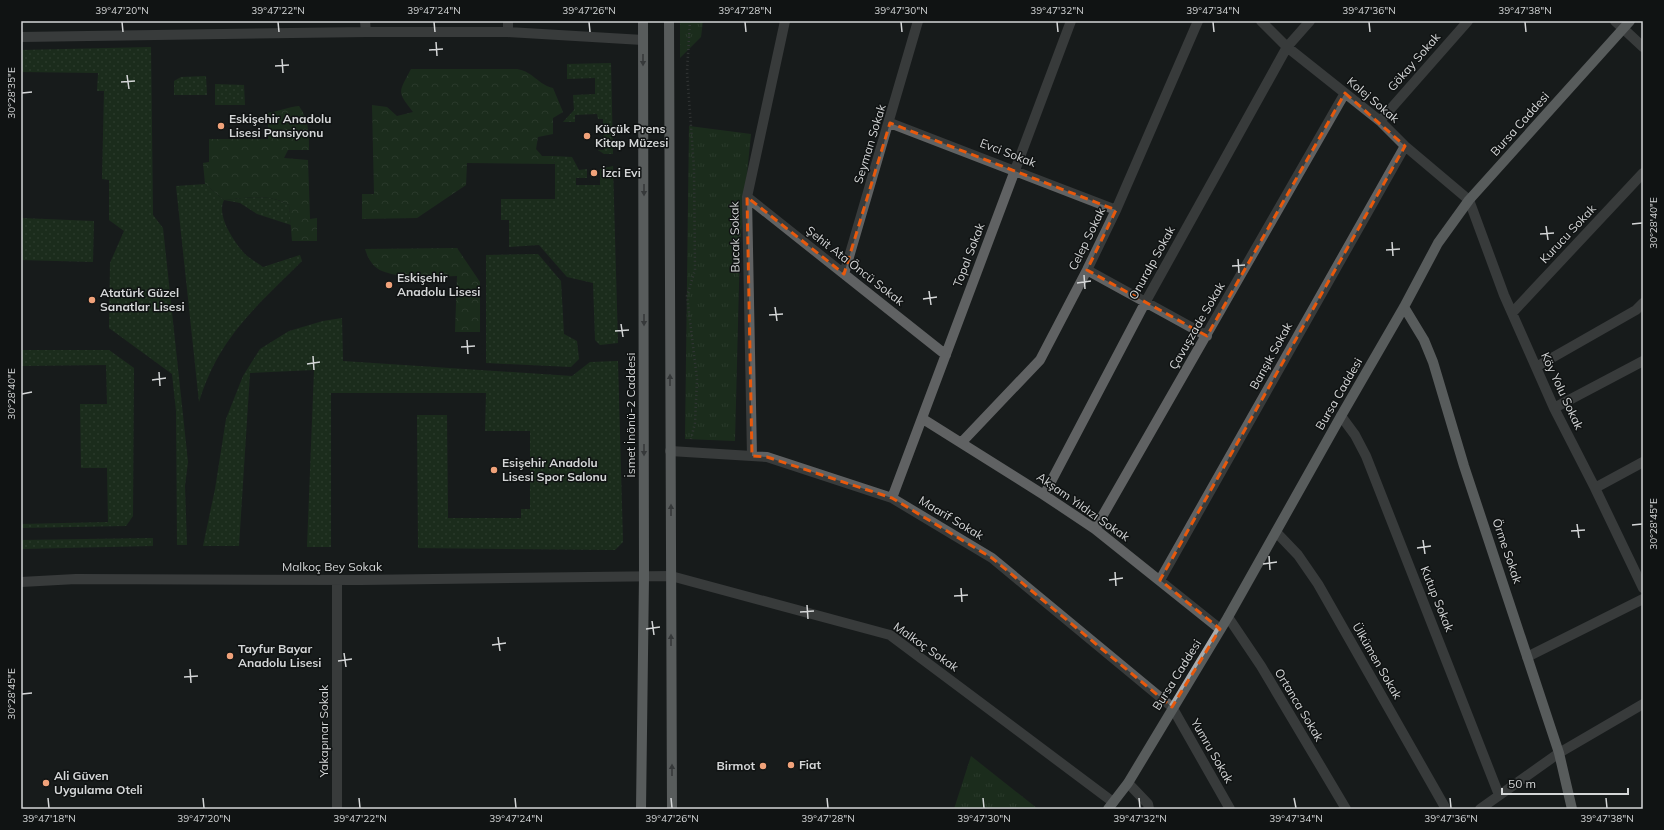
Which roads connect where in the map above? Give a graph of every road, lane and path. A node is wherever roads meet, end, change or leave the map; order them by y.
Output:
1 (365, 21) edge
2 (508, 21) edge
3 (643, 21) edge
4 (669, 21) edge
5 (690, 21) edge
6 (785, 21) edge
7 (918, 21) edge
8 (1071, 21) edge
9 (1198, 21) edge
10 (1261, 21) edge
11 (1310, 21) edge
12 (1468, 21) edge
13 (1615, 21) edge
14 (1627, 25) edge
15 (366, 32) junction
16 (508, 32) junction
17 (21, 37) edge
18 (643, 40) junction
19 (1287, 47) junction
20 (1643, 47) edge
21 (1345, 94) junction
22 (1380, 121) junction
23 (890, 123) junction
24 (1405, 146) junction
25 (1015, 170) junction
26 (1643, 173) edge
27 (747, 197) junction
28 (1469, 200) junction
29 (1116, 210) junction
30 (1087, 270) junction
31 (844, 274) junction
32 (1146, 301) junction
33 (1643, 303) edge
34 (1404, 307) junction
35 (1512, 313) junction
36 (1207, 336) junction
37 (946, 355) junction
38 (1643, 361) edge
39 (1536, 367) junction
40 (1554, 408) junction
41 (1340, 416) junction
42 (922, 419) junction
43 (961, 443) junction
44 (670, 451) junction
45 (688, 452) junction
46 (752, 456) junction
47 (1643, 462) edge
48 (1595, 488) junction
49 (1044, 495) junction
50 (892, 498) junction
51 (1095, 529) junction
52 (1276, 532) junction
53 (1639, 569) edge
54 (671, 576) junction
55 (644, 577) junction
56 (336, 580) junction
57 (1160, 580) junction
58 (21, 582) edge
59 (1643, 588) edge
60 (1643, 599) edge
61 (1228, 616) junction
62 (1220, 629) junction
63 (1527, 657) junction
64 (1643, 704) edge
65 (1172, 707) junction
66 (1559, 753) junction
67 (1128, 782) junction
68 (1499, 796) junction
69 (1111, 805) edge
70 (337, 809) edge
71 (641, 809) edge
72 (672, 809) edge
73 (1149, 809) edge
74 (1230, 809) edge
75 (1346, 809) edge
76 (1446, 809) edge
77 (1480, 809) edge
78 (1572, 809) edge

1 - 15 street
2 - 16 street
3 - 18 main road, İsmet İnönü-2 Caddesi
44 -> 4 main road
5 - 45 path
6 - 27 street, Bucak Sokak
7 - 23 street, Seyman Sokak
8 - 25 street, Topal Sokak
9 - 29 street, Celep Sokak
10 - 19 street, Kolej Sokak
11 - 19 street, Onuralp Sokak
12 - 22 street, Gökay Sokak
13 - 14 street
14 - 20 street
14 - 28 main road, Bursa Caddesi
15 - 16 street
15 - 17 street
16 - 18 street
18 -> 55 main road, İsmet İnönü-2 Caddesi
19 - 21 street, Kolej Sokak
19 - 32 street, Onuralp Sokak
21 - 22 street, Kolej Sokak
21 - 36 street, Çavuşzade Sokak
22 - 24 street, Kolej Sokak
23 - 25 street, Evci Sokak
23 - 31 street, Seyman Sokak
24 - 28 street, Kolej Sokak
24 - 57 street, Barışık Sokak
25 - 29 street, Evci Sokak
25 - 37 street, Topal Sokak
26 - 35 street, Kurucu Sokak
27 - 31 street, Şehit Ata Öncü Sokak
27 - 46 street, Bucak Sokak
28 - 34 main road, Bursa Caddesi
28 - 35 street, Köy Yolu Sokak
29 - 30 street, Celep Sokak
30 - 32 street
30 - 43 street, Celep Sokak
31 - 37 street, Şehit Ata Öncü Sokak
32 - 36 street
32 - 49 street, Onuralp Sokak
33 - 39 street
34 - 41 main road, Bursa Caddesi
34 - 63 main road, Örme Sokak
35 - 39 street, Köy Yolu Sokak
36 - 51 street, Çavuşzade Sokak
37 - 42 street, Topal Sokak
38 - 40 street
39 - 40 street, Köy Yolu Sokak
40 - 48 street, Köy Yolu Sokak
41 - 52 main road, Bursa Caddesi
41 - 68 street, Kutup Sokak
42 - 43 street, Akşam Yıldızı Sokak
42 - 50 street, Topal Sokak
43 - 49 street, Akşam Yıldızı Sokak
44 - 45 street, Maarif Sokak
54 -> 44 main road
45 - 46 street, Maarif Sokak
46 - 50 street, Maarif Sokak
47 - 48 street
48 - 53 street, Köy Yolu Sokak
49 - 51 street, Akşam Yıldızı Sokak
50 - 65 street, Maarif Sokak
51 - 57 street, Akşam Yıldızı Sokak
52 - 61 main road, Bursa Caddesi
52 - 76 street, Ülkümen Sokak
53 - 59 street, Köy Yolu Sokak
54 - 55 street, Malkoç Sokak
54 - 69 street, Malkoç Sokak
72 -> 54 main road
55 - 56 street, Malkoç Bey Sokak
55 - 71 main road, İsmet İnönü-2 Caddesi
56 - 58 street, Malkoç Bey Sokak
56 - 70 street, Yakapınar Sokak
57 - 62 street, Akşam Yıldızı Sokak
60 - 63 street
61 - 62 main road, Bursa Caddesi
61 - 75 street, Ortanca Sokak
62 - 65 main road, Bursa Caddesi
63 - 66 main road, Örme Sokak
64 - 66 street
65 - 67 main road, Bursa Caddesi
65 - 74 street, Yumru Sokak
66 - 68 street
66 - 78 main road, Örme Sokak
67 - 69 main road, Bursa Caddesi
67 - 73 street
68 - 77 street

